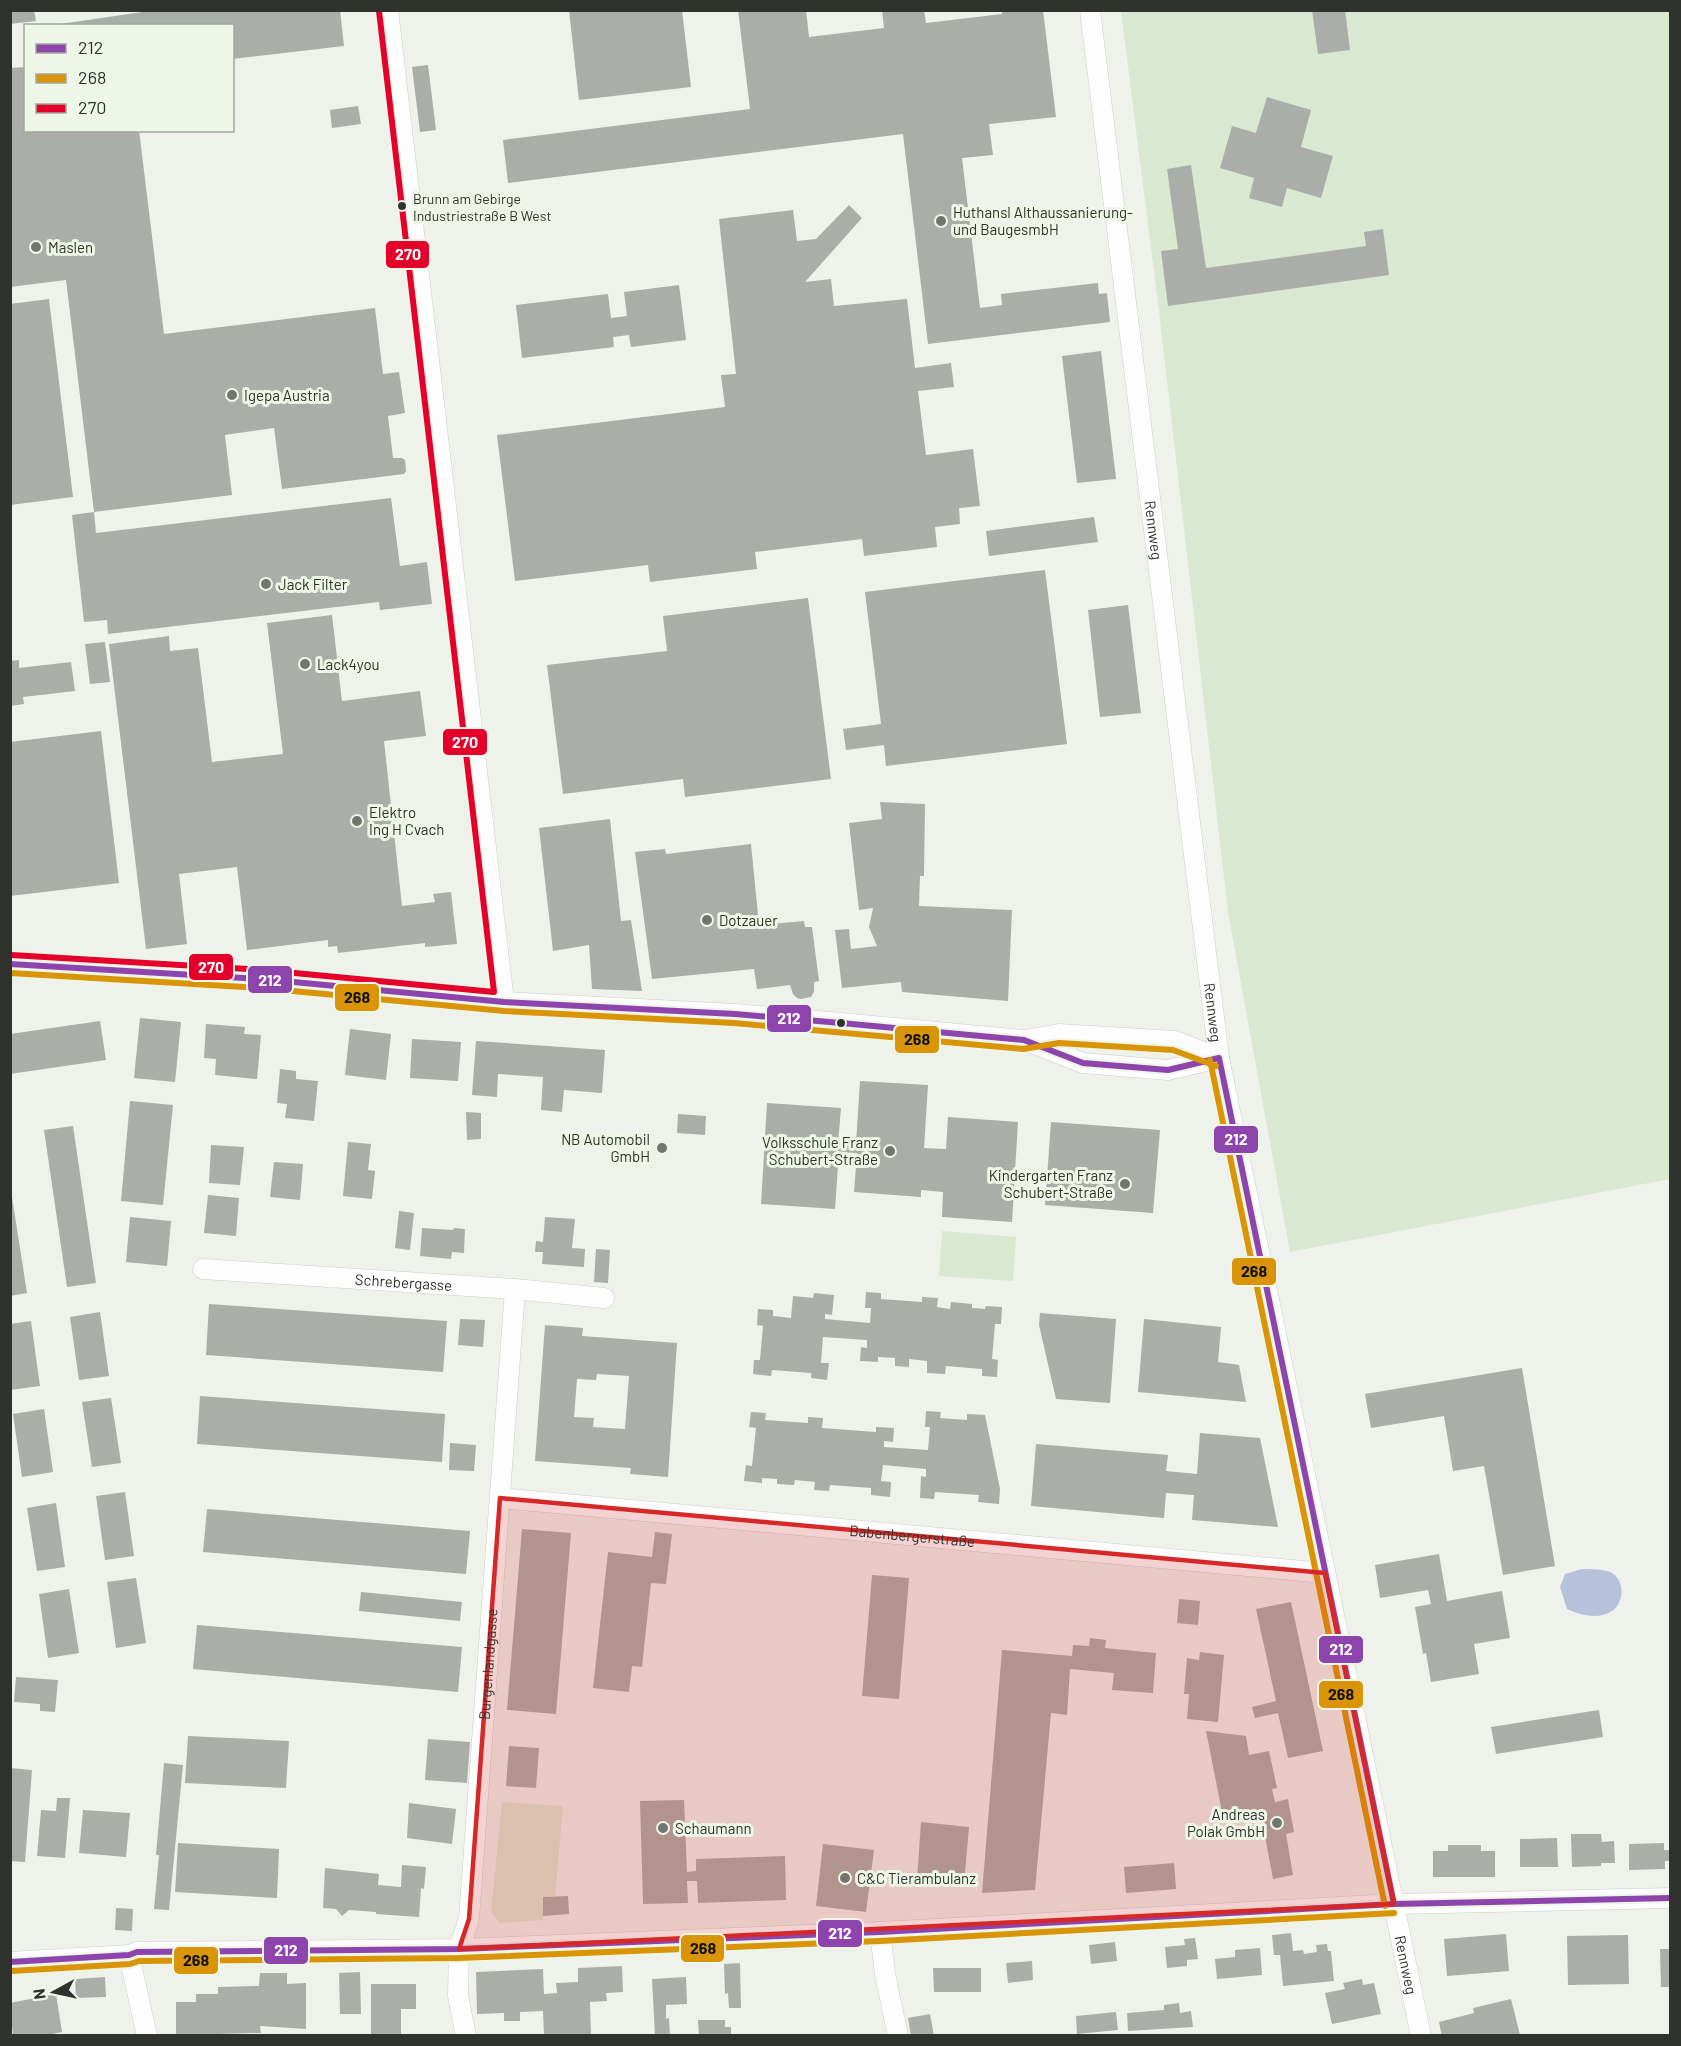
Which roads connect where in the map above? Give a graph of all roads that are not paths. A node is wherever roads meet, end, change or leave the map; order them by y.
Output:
1 (388, 10) edge
2 (1090, 10) edge
3 (10, 964) edge
4 (504, 1002) junction
5 (1024, 1040) junction
6 (1219, 1058) junction
7 (203, 1269) dead end
8 (515, 1289) junction
9 (604, 1298) dead end
10 (500, 1498) junction
11 (1324, 1573) junction
12 (1671, 1898) edge
13 (1394, 1904) junction
14 (880, 1932) junction
15 (459, 1949) junction
16 (129, 1955) junction
17 (10, 1962) edge
18 (1417, 2035) edge
19 (147, 2036) edge
20 (466, 2036) edge
21 (898, 2036) edge

1 - 4 street
2 - 6 street, Rennweg
3 - 4 street
4 - 5 street
5 - 6 street
5 - 6 street
6 - 11 street, Rennweg
7 - 8 street, Schrebergasse
8 - 9 street, Schrebergasse
8 - 10 street, Burgenlandgasse
10 - 11 street, Babenbergerstraße
10 - 15 street, Burgenlandgasse
11 - 13 street, Rennweg
12 - 13 street
13 - 14 street
13 - 18 street, Rennweg
14 - 15 street
14 - 21 street
15 - 16 street
15 - 20 street, Burgenlandgasse
16 - 17 street
16 - 19 street

